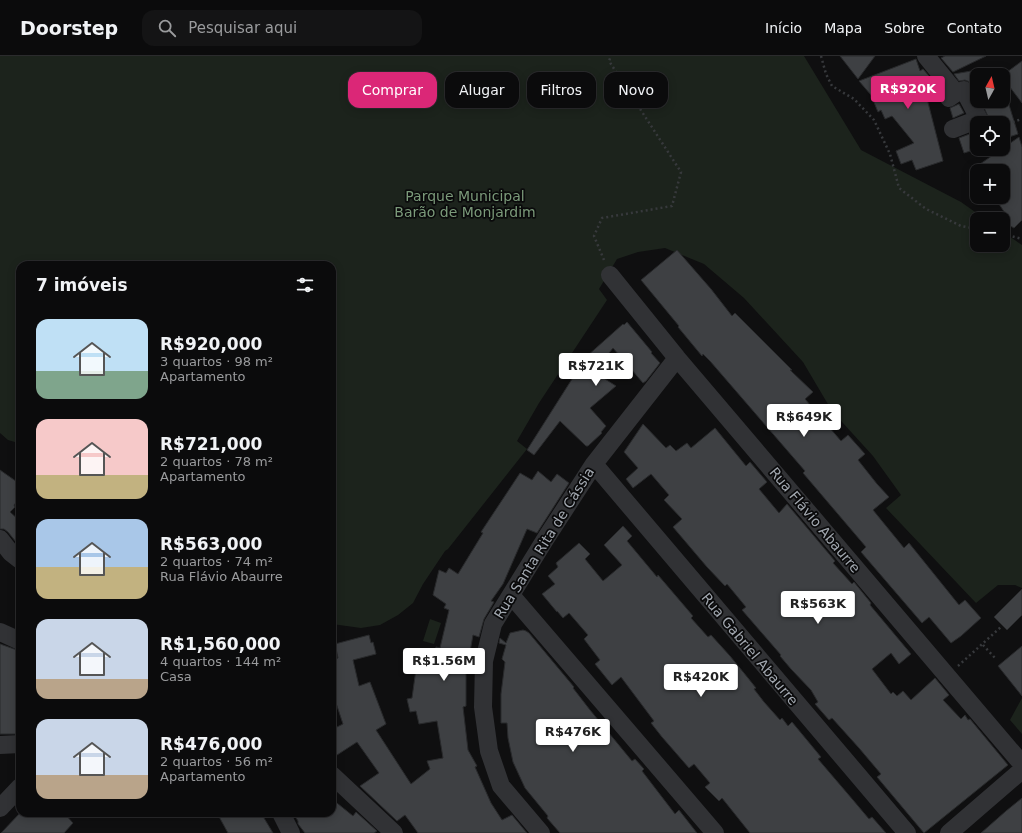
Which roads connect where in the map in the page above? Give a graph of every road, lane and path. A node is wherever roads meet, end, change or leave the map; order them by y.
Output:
1 (611, 56) edge
2 (821, 56) edge
3 (926, 56) edge
4 (978, 116) edge
5 (1022, 119) edge
6 (1010, 123) edge
7 (970, 124) edge
8 (953, 129) dead end
9 (970, 228) edge
10 (1010, 236) edge
11 (1022, 239) edge
12 (610, 275) joint
13 (677, 358) junction
14 (594, 464) junction
15 (0, 539) edge
16 (16, 557) edge
17 (511, 595) junction
18 (1002, 626) dead end
19 (0, 632) edge
20 (16, 639) edge
21 (983, 645) junction
22 (994, 658) dead end
23 (947, 675) junction
24 (16, 744) edge
25 (0, 746) edge
26 (1022, 764) edge
27 (1022, 770) edge
28 (336, 779) edge
29 (16, 791) edge
30 (0, 808) edge
31 (283, 817) edge
32 (291, 833) edge
33 (394, 833) edge
34 (541, 833) edge
35 (715, 833) edge
36 (907, 833) edge
37 (949, 833) edge

1 - 12 path
2 - 9 path
3 - 4 street
5 - 6 path
7 - 8 street
10 - 11 path
12 - 13 street, Rua Flávio Abaurre
13 - 14 street, Rua Santa Rita de Cássia
13 - 23 street, Rua Flávio Abaurre
14 - 17 street, Rua Santa Rita de Cássia
14 - 36 street, Rua Gabriel Abaurre
15 - 16 street
17 - 34 street, Rua Santa Rita de Cássia
17 - 35 street
18 - 21 path
19 - 20 street
21 - 22 path
21 - 23 path
23 - 26 street, Rua Flávio Abaurre
24 - 25 street
27 - 37 street
28 - 33 street
29 - 30 street
31 - 32 street

